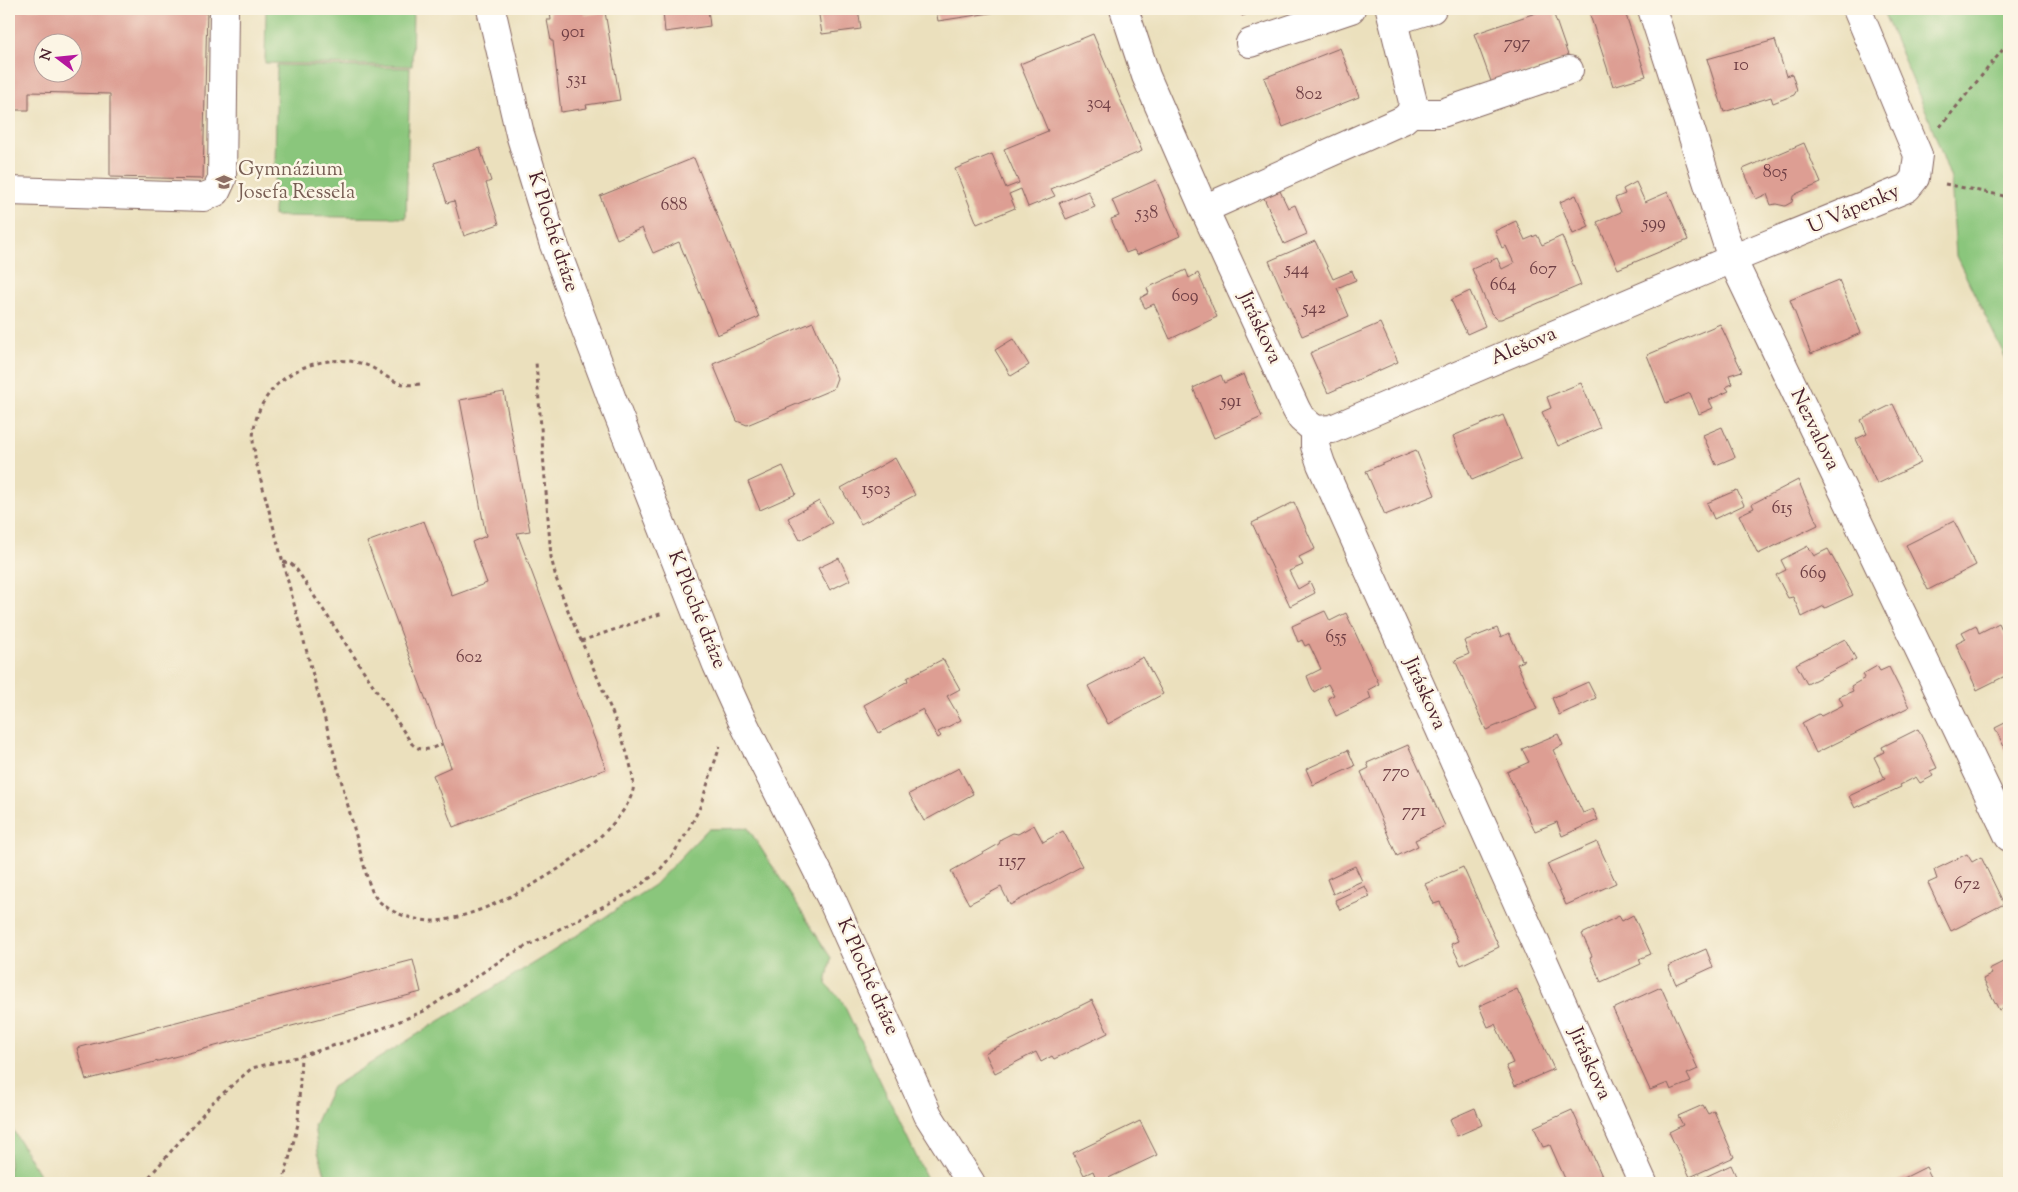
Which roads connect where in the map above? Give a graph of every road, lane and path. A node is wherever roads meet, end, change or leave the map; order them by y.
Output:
1 (224, 9) edge
2 (491, 9) edge
3 (1124, 9) edge
4 (1352, 9) edge
5 (1432, 9) edge
6 (1652, 9) edge
7 (1857, 9) edge
8 (1391, 15) edge
9 (2009, 42) edge
10 (1250, 43) dead end
11 (1569, 70) dead end
12 (1410, 113) junction
13 (1916, 166) junction
14 (9, 191) edge
15 (2009, 197) edge
16 (1204, 210) junction
17 (1732, 260) junction
18 (536, 362) dead end
19 (420, 384) dead end
20 (1315, 430) junction
21 (283, 562) junction
22 (691, 602) junction
23 (581, 641) junction
24 (741, 718) junction
25 (442, 744) dead end
26 (2009, 837) edge
27 (301, 1056) junction
28 (144, 1183) edge
29 (283, 1183) edge
30 (971, 1183) edge
31 (1643, 1183) edge

1 - 14 street
2 - 22 street, K Ploché dráze
3 - 16 street, Jiráskova
4 - 10 street
5 - 8 street
6 - 17 street, Nezvalova
7 - 13 street
8 - 12 street
9 - 13 path
11 - 12 street
12 - 16 street
13 - 15 path
13 - 17 street, U Vápenky
16 - 20 street, Jiráskova
17 - 20 street, Alešova
17 - 26 street, Nezvalova
18 - 23 path
19 - 21 path
20 - 31 street, Jiráskova
21 - 23 path
21 - 25 path
22 - 23 path
22 - 24 street, K Ploché dráze
24 - 27 path
24 - 30 street, K Ploché dráze
27 - 28 path
27 - 29 path

